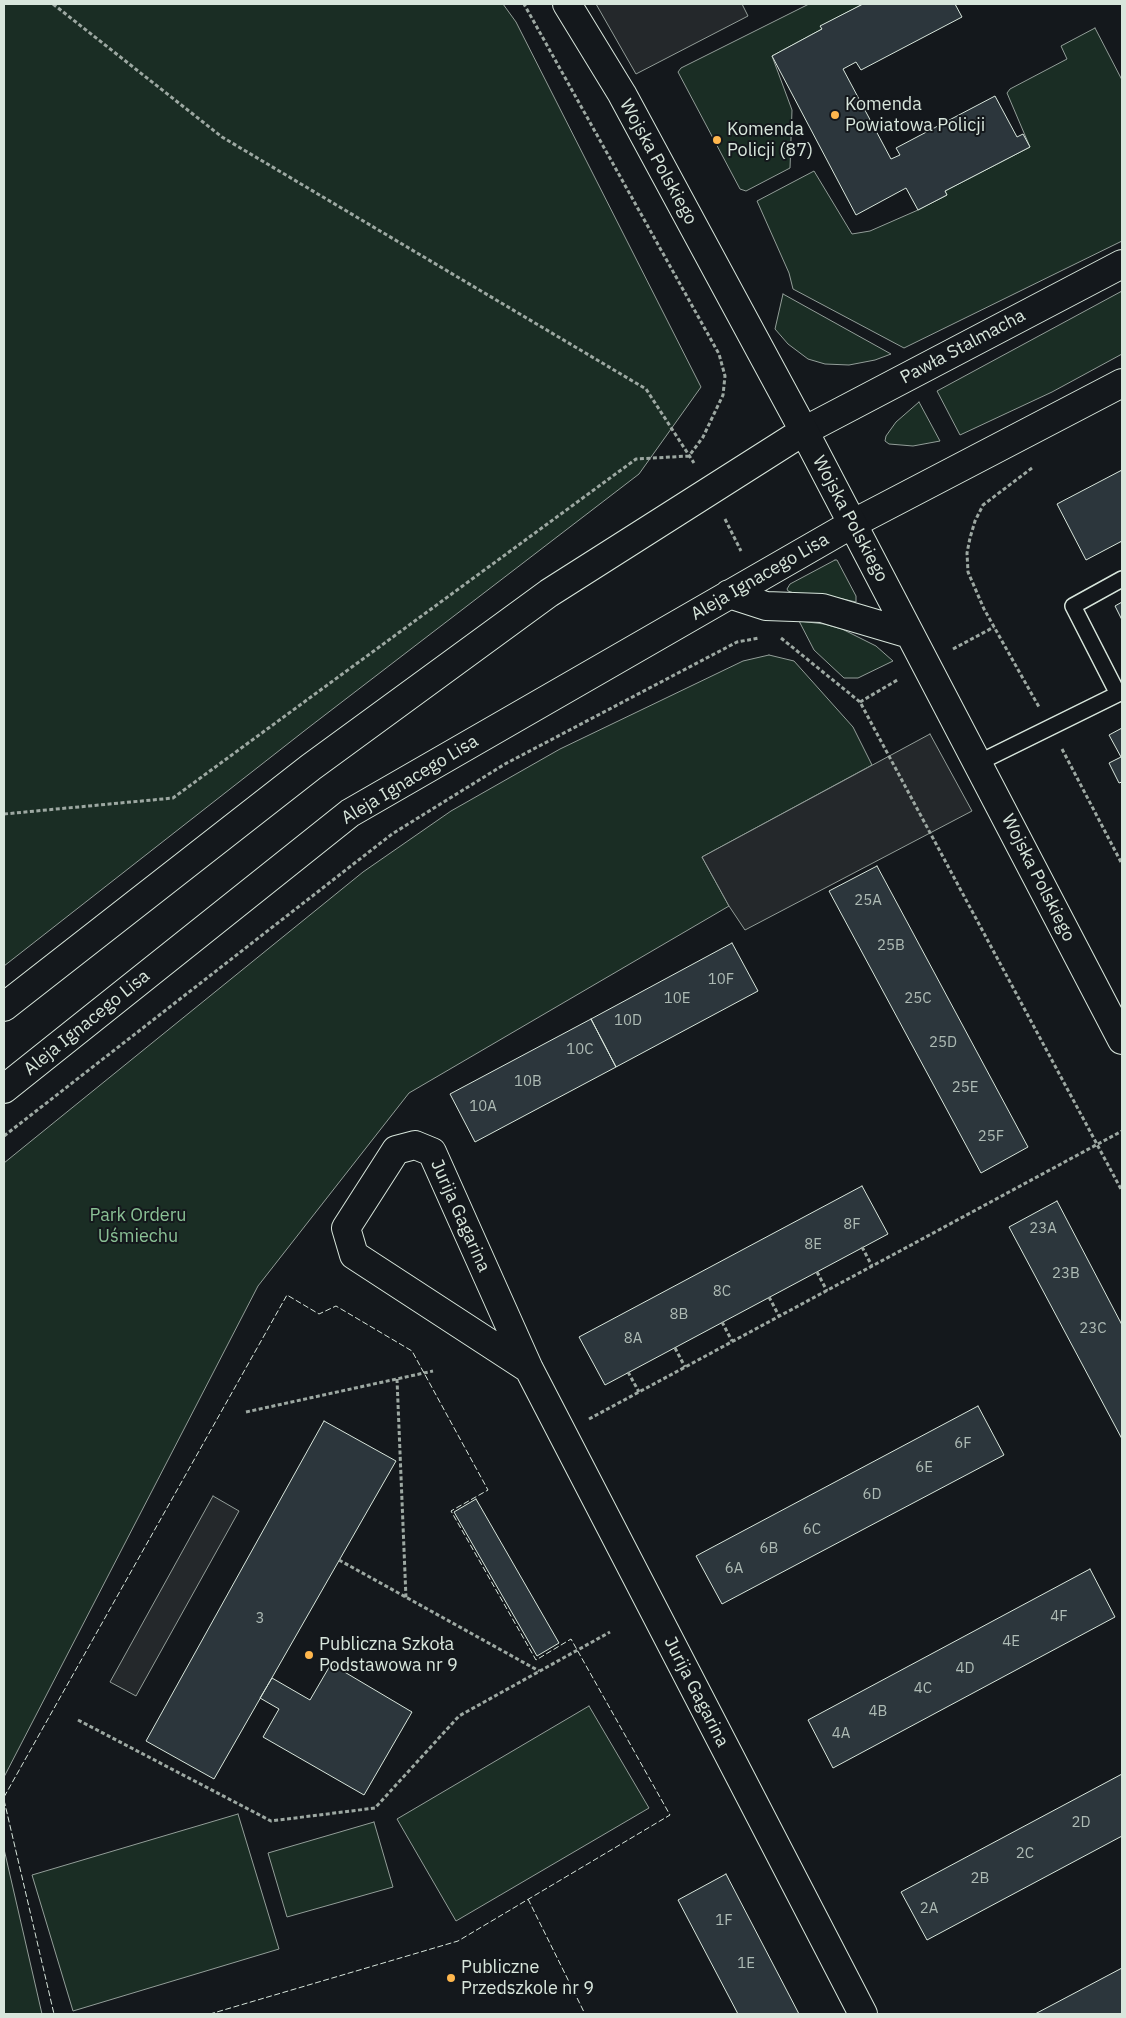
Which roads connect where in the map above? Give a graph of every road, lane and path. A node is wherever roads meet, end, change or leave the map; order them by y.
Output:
1 (53, 4) edge
2 (524, 4) edge
3 (567, 4) edge
4 (1122, 264) edge
5 (1122, 384) edge
6 (804, 431) junction
7 (689, 456) junction
8 (1035, 465) dead end
9 (721, 511) dead end
10 (852, 524) junction
11 (742, 554) dead end
12 (1122, 579) edge
13 (729, 594) junction
14 (994, 628) dead end
15 (776, 634) dead end
16 (910, 634) junction
17 (767, 636) dead end
18 (1120, 693) edge
19 (978, 763) junction
20 (4, 814) edge
21 (4, 1007) edge
22 (1122, 1040) edge
23 (4, 1089) edge
24 (1122, 1130) edge
25 (4, 1136) edge
26 (1097, 1144) junction
27 (1122, 1191) edge
28 (862, 1248) dead end
29 (872, 1266) junction
30 (817, 1272) dead end
31 (827, 1290) junction
32 (768, 1297) dead end
33 (779, 1316) junction
34 (722, 1322) dead end
35 (732, 1342) junction
36 (675, 1348) dead end
37 (685, 1367) junction
38 (529, 1369) junction
39 (433, 1371) dead end
40 (628, 1372) dead end
41 (397, 1379) junction
42 (638, 1392) junction
43 (246, 1412) dead end
44 (562, 1434) junction
45 (339, 1560) dead end
46 (406, 1598) junction
47 (610, 1632) dead end
48 (539, 1672) junction
49 (78, 1720) dead end
50 (863, 2014) edge

1 - 7 path
2 - 7 path
3 - 6 street, Wojska Polskiego
4 - 6 street, Pawła Stalmacha
5 - 10 street
6 - 10 street, Wojska Polskiego
6 - 21 street
7 - 20 path
8 - 14 path
9 - 11 path
10 - 13 street, Aleja Ignacego Lisa
10 - 16 street, Wojska Polskiego
12 - 18 lane
13 - 16 street
13 - 23 street, Aleja Ignacego Lisa
15 - 26 path
16 - 19 street, Wojska Polskiego
17 - 25 path
18 - 19 lane
19 - 22 street, Wojska Polskiego
24 - 26 path
26 - 27 path
26 - 29 path
28 - 29 path
29 - 31 path
30 - 31 path
31 - 33 path
32 - 33 path
33 - 35 path
34 - 35 path
35 - 37 path
36 - 37 path
37 - 42 path
38 - 38 street, Jurija Gagarina
38 - 44 street, Jurija Gagarina
39 - 41 path
40 - 42 path
41 - 43 path
41 - 46 path
42 - 44 path
44 - 50 street, Jurija Gagarina
45 - 46 path
46 - 48 path
47 - 48 path
48 - 49 path

